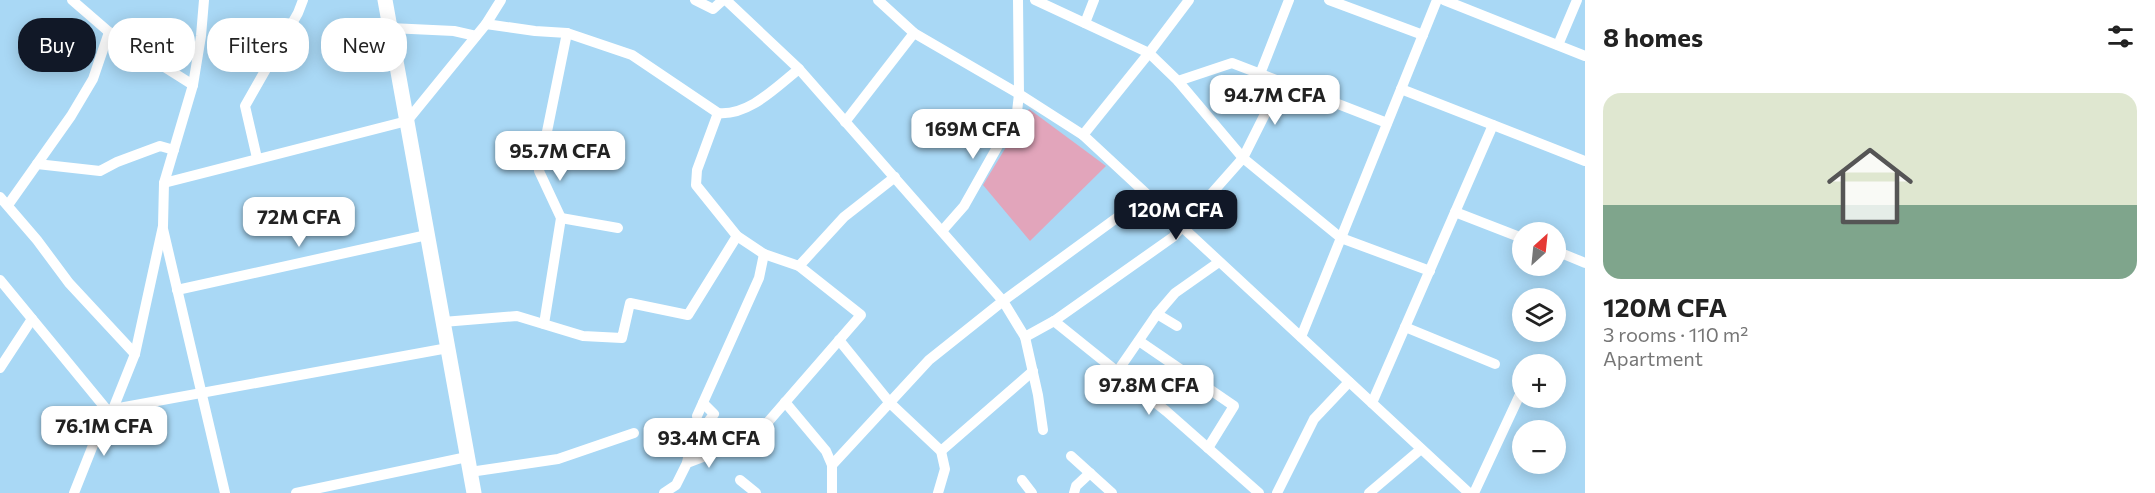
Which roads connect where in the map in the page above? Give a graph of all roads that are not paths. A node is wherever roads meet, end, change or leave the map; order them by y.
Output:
1 (72, 0) edge
2 (204, 0) edge
3 (303, 0) edge
4 (382, 0) edge
5 (501, 0) edge
6 (695, 0) edge
7 (724, 0) edge
8 (878, 0) edge
9 (1018, 0) edge
10 (1035, 0) edge
11 (1094, 0) edge
12 (1189, 0) edge
13 (1289, 0) edge
14 (1329, 0) edge
15 (1437, 0) edge
16 (1444, 0) edge
17 (1577, 0) edge
18 (387, 18) edge
19 (1085, 23) junction
20 (486, 24) junction
21 (407, 29) edge
22 (108, 31) edge
23 (567, 33) junction
24 (914, 33) junction
25 (108, 35) edge
26 (1423, 35) junction
27 (476, 36) junction
28 (1557, 45) junction
29 (1149, 53) junction
30 (1585, 56) edge
31 (799, 69) junction
32 (172, 72) edge
33 (398, 72) edge
34 (1260, 74) junction
35 (1178, 81) junction
36 (1281, 82) junction
37 (193, 85) junction
38 (1401, 89) junction
39 (1019, 94) junction
40 (718, 112) junction
41 (406, 121) junction
42 (845, 122) junction
43 (1387, 123) junction
44 (1493, 125) junction
45 (1083, 135) junction
46 (174, 150) junction
47 (257, 158) junction
48 (1243, 158) junction
49 (1585, 161) edge
50 (37, 164) junction
51 (895, 177) junction
52 (164, 183) junction
53 (1148, 195) junction
54 (4, 201) edge
55 (1455, 212) junction
56 (561, 218) junction
57 (163, 226) junction
58 (1182, 227) junction
59 (618, 228) dead end
60 (942, 231) junction
61 (1512, 234) edge
62 (427, 235) junction
63 (737, 236) junction
64 (1341, 238) junction
65 (764, 254) junction
66 (1566, 255) edge
67 (1219, 262) junction
68 (1585, 263) edge
69 (799, 266) junction
70 (1430, 270) junction
71 (0, 280) edge
72 (177, 290) junction
73 (1003, 301) junction
74 (1157, 314) junction
75 (32, 319) junction
76 (1054, 321) junction
77 (443, 322) junction
78 (544, 324) junction
79 (1177, 326) dead end
80 (1405, 327) junction
81 (1025, 337) junction
82 (1301, 337) junction
83 (838, 340) junction
84 (1139, 340) junction
85 (448, 348) junction
86 (135, 354) junction
87 (1495, 364) dead end
88 (0, 368) edge
89 (1033, 371) junction
90 (1117, 372) junction
91 (1349, 382) junction
92 (202, 394) junction
93 (785, 402) junction
94 (703, 403) junction
95 (890, 403) junction
96 (1372, 403) junction
97 (1513, 408) edge
98 (110, 410) junction
99 (697, 416) dead end
100 (1043, 430) dead end
101 (634, 433) dead end
102 (1208, 448) junction
103 (1422, 449) junction
104 (941, 451) junction
105 (1071, 456) dead end
106 (687, 463) junction
107 (469, 464) junction
108 (832, 465) junction
109 (1090, 473) junction
110 (740, 480) dead end
111 (1022, 480) dead end
112 (74, 493) edge
113 (225, 493) edge
114 (296, 493) edge
115 (474, 493) edge
116 (664, 493) edge
117 (756, 493) edge
118 (832, 493) edge
119 (938, 493) edge
120 (1032, 493) edge
121 (1074, 493) edge
122 (1112, 493) edge
123 (1259, 493) edge
124 (1277, 493) edge
125 (1369, 493) edge
126 (1471, 493) edge

1 - 22 street
2 - 37 street
3 - 47 street
4 - 18 main road
5 - 20 street
6 - 7 street
7 - 31 street
8 - 24 street
9 - 39 street
10 - 19 street
11 - 19 street
12 - 29 street
13 - 34 street
14 - 26 street
15 - 26 street
16 - 28 street
17 - 28 street
19 - 29 street
20 - 23 street
20 - 27 street
21 - 27 street
23 - 40 street
23 - 56 street
24 - 39 street
24 - 42 street
25 - 50 street
26 - 38 street
27 - 41 street
28 - 30 street
29 - 35 street
29 - 45 street
31 - 40 street
31 - 42 street
32 - 37 street
33 - 41 main road
34 - 35 street
34 - 36 street
35 - 48 street
36 - 43 street
36 - 48 street
37 - 46 street
38 - 43 street
38 - 44 street
39 - 45 street
39 - 60 street
40 - 63 street
41 - 47 street
41 - 62 main road
42 - 51 street
43 - 64 street
44 - 49 street
44 - 55 street
45 - 53 street
46 - 50 street
46 - 52 street
47 - 52 street
48 - 58 street
48 - 64 street
50 - 54 street
51 - 60 street
51 - 69 street
52 - 57 street
53 - 58 street
53 - 73 street
54 - 86 street
55 - 61 street
55 - 70 street
56 - 59 street
56 - 78 street
57 - 72 street
57 - 86 street
58 - 67 street
58 - 76 street
60 - 73 street
62 - 72 street
62 - 77 main road
63 - 65 street
63 - 78 street
64 - 70 street
64 - 82 street
65 - 69 street
65 - 94 street
66 - 68 street
67 - 74 street
67 - 82 street
69 - 83 street
70 - 80 street
71 - 75 street
72 - 92 street
73 - 81 street
73 - 95 street
74 - 79 street
74 - 84 street
75 - 88 street
75 - 98 street
76 - 81 street
76 - 90 street
77 - 78 street
77 - 85 main road
80 - 87 street
80 - 96 street
81 - 89 street
82 - 91 street
83 - 93 street
83 - 95 street
84 - 90 street
84 - 102 street
85 - 92 street
85 - 107 main road
86 - 98 street
89 - 100 street
89 - 104 street
90 - 102 street
91 - 96 street
91 - 124 street
92 - 98 street
92 - 113 street
93 - 106 street
93 - 108 street
94 - 99 street
94 - 106 street
95 - 104 street
95 - 108 street
96 - 103 street
97 - 126 street
98 - 112 street
101 - 107 street
102 - 123 street
103 - 125 street
103 - 126 street
104 - 119 street
105 - 109 street
106 - 116 street
107 - 114 street
107 - 115 main road
108 - 118 street
109 - 121 street
109 - 122 street
110 - 117 street
111 - 120 street

